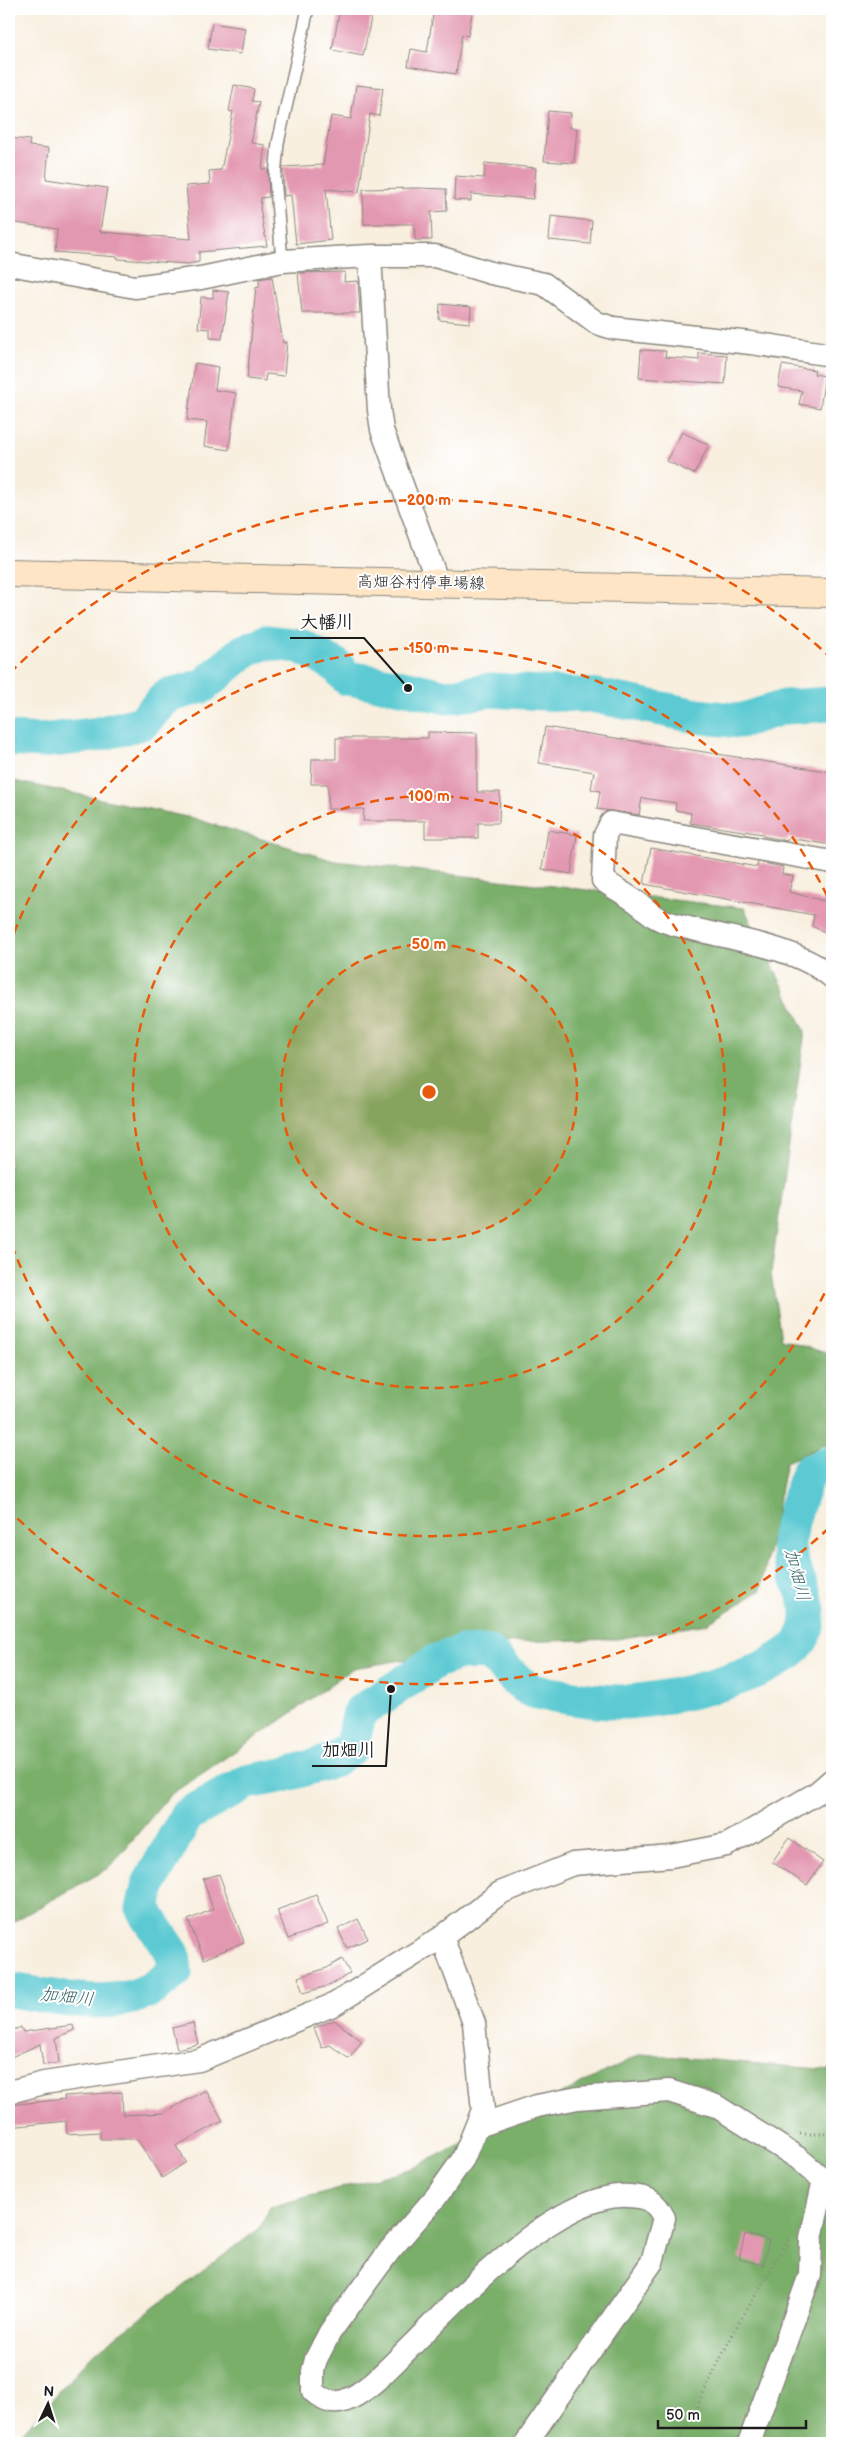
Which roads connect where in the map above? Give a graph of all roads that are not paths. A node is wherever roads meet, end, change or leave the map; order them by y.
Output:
1 (308, 9) edge
2 (370, 256) junction
3 (282, 261) junction
4 (9, 264) edge
5 (832, 355) edge
6 (9, 573) edge
7 (438, 583) junction
8 (832, 593) edge
9 (832, 862) edge
10 (832, 977) edge
11 (832, 1780) edge
12 (442, 1937) junction
13 (9, 2092) edge
14 (478, 2126) junction
15 (526, 2443) edge
16 (749, 2443) edge

1 - 3 lane
2 - 3 street
2 - 5 street
2 - 7 street
3 - 4 street
6 - 7 main road, 高畑谷村停車場線
7 - 8 main road, 高畑谷村停車場線
9 - 10 street
11 - 12 street
12 - 13 street
12 - 14 street
14 - 15 street
14 - 16 street

